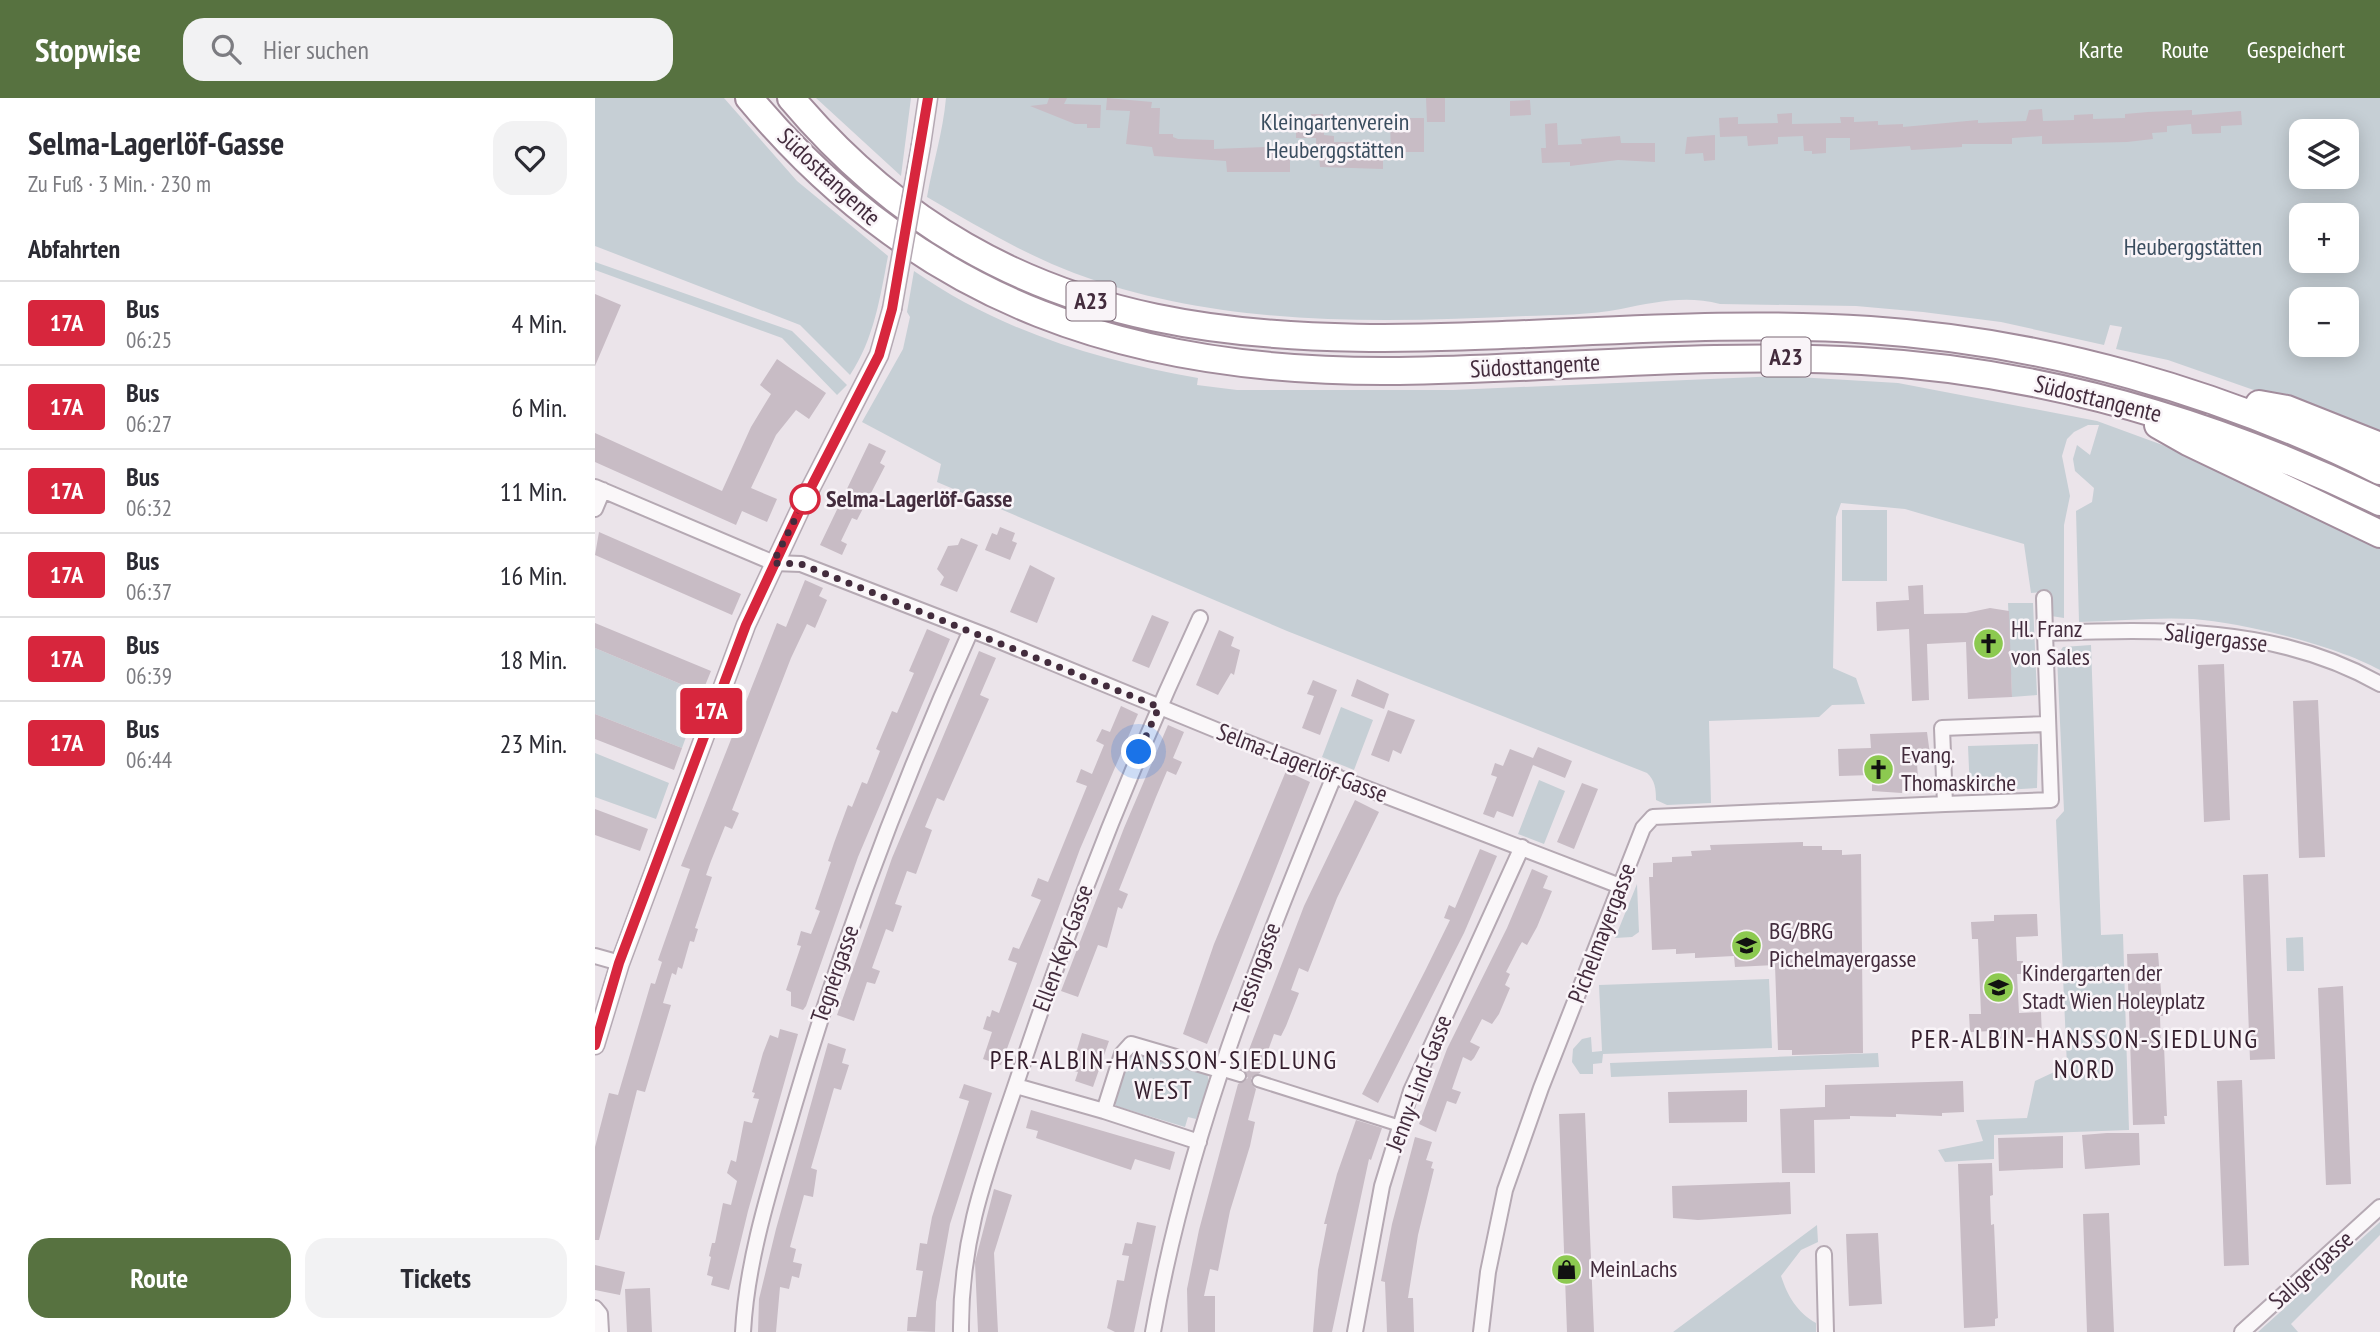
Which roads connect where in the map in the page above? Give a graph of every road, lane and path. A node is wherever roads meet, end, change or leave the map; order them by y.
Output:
1 (750, 98) edge
2 (791, 98) edge
3 (928, 98) edge
4 (2168, 386) junction
5 (2117, 401) junction
6 (2380, 446) edge
7 (2380, 471) edge
8 (599, 489) edge
9 (2380, 502) edge
10 (595, 509) edge
11 (2380, 534) edge
12 (773, 563) junction
13 (2044, 597) dead end
14 (1200, 618) dead end
15 (971, 630) junction
16 (2045, 633) junction
17 (2380, 684) edge
18 (1159, 707) junction
19 (2048, 724) junction
20 (1335, 774) junction
21 (1945, 804) junction
22 (1523, 848) junction
23 (1621, 886) junction
24 (595, 956) edge
25 (619, 963) junction
26 (595, 1045) edge
27 (1220, 1070) junction
28 (1240, 1076) dead end
29 (1258, 1082) dead end
30 (1016, 1086) junction
31 (1104, 1111) junction
32 (1400, 1126) junction
33 (1199, 1142) junction
34 (2380, 1207) edge
35 (1824, 1254) dead end
36 (595, 1308) edge
37 (601, 1332) edge
38 (743, 1332) edge
39 (961, 1332) edge
40 (1153, 1332) edge
41 (1355, 1332) edge
42 (1481, 1332) edge
43 (1826, 1332) edge
44 (2242, 1332) edge

1 - 5 highway, Südosttangente / A23
2 - 4 highway, Südosttangente / A23
3 - 12 street, bridge
4 - 6 highway
4 - 7 highway, Südosttangente / A23
5 - 9 highway, Südosttangente / A23
5 - 11 highway
8 - 10 street
8 - 12 street, Selma-Lagerlöf-Gasse
12 - 15 street, Selma-Lagerlöf-Gasse
12 - 25 street
13 - 16 street
14 - 18 street, Ellen-Key-Gasse
15 - 18 street, Selma-Lagerlöf-Gasse
15 - 38 street, Tegnérgasse
16 - 17 street, Saligergasse
16 - 19 street
18 - 20 street, Selma-Lagerlöf-Gasse
18 - 30 street, Ellen-Key-Gasse
19 - 21 street
19 - 21 street
20 - 22 street, Selma-Lagerlöf-Gasse
20 - 27 street, Tessingasse
21 - 23 street, Pichelmayergasse
22 - 23 street, Selma-Lagerlöf-Gasse
22 - 32 street, Jenny-Lind-Gasse
23 - 42 street, Pichelmayergasse
24 - 25 street
25 - 26 street
27 - 28 street
27 - 31 street
27 - 33 street, Tessingasse
29 - 32 street
30 - 31 street
30 - 39 street, Ellen-Key-Gasse
31 - 33 street
32 - 41 street, Jenny-Lind-Gasse
33 - 40 street, Tessingasse
34 - 44 street, Saligergasse
35 - 43 street
36 - 37 street

